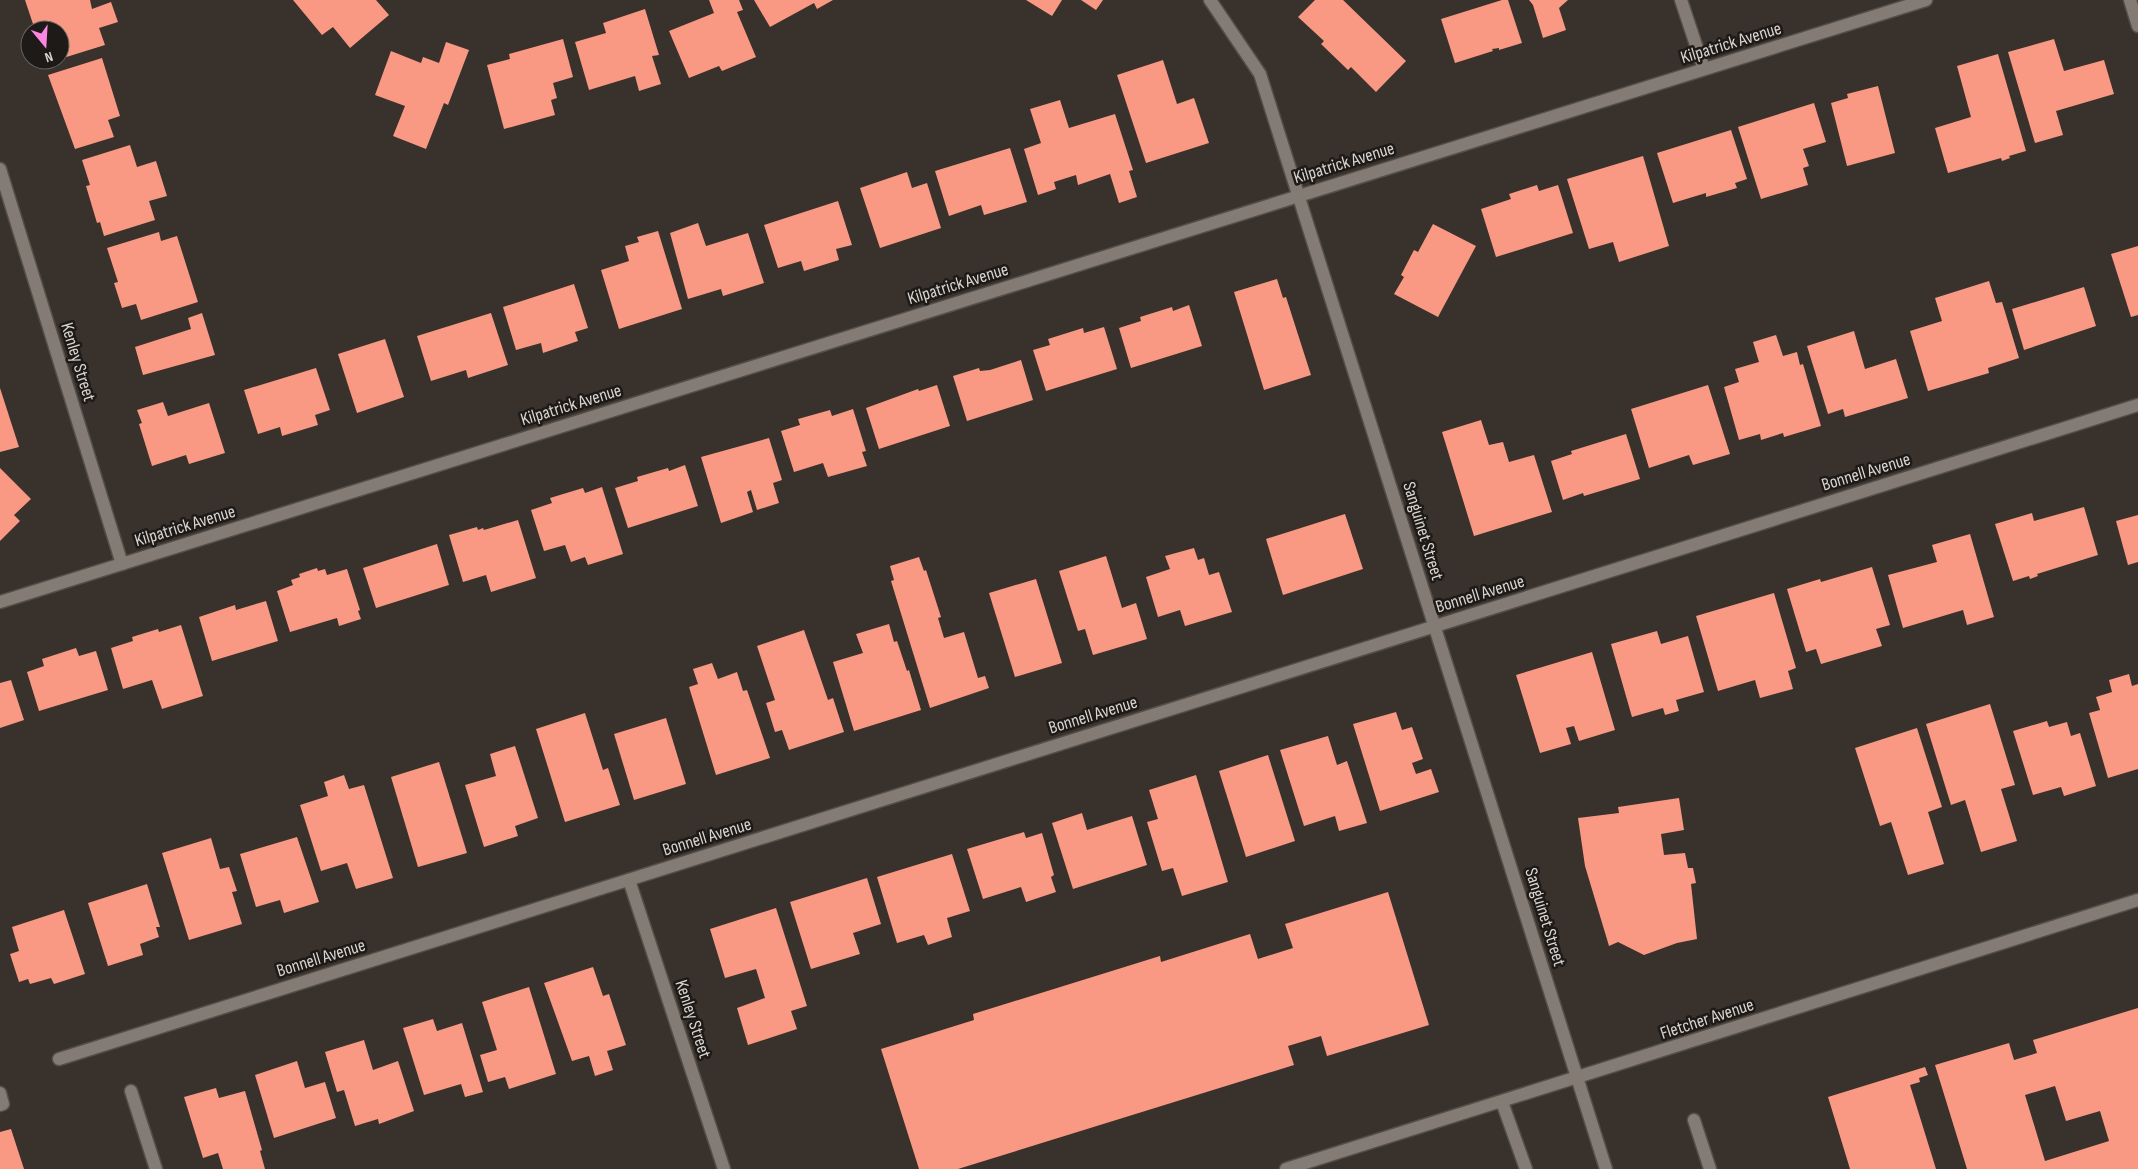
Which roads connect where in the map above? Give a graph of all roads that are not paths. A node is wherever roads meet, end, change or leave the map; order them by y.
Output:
1 (1210, 0) edge
2 (1681, 0) edge
3 (1926, 0) edge
4 (2130, 0) edge
5 (2138, 26) edge
6 (1704, 69) junction
7 (0, 169) edge
8 (1299, 196) junction
9 (2138, 405) edge
10 (122, 564) junction
11 (0, 602) edge
12 (1435, 626) junction
13 (629, 880) junction
14 (2138, 900) edge
15 (59, 1059) dead end
16 (1577, 1078) junction
17 (132, 1091) dead end
18 (0, 1093) edge
19 (1502, 1102) junction
20 (0, 1105) edge
21 (1694, 1120) dead end
22 (156, 1169) edge
23 (724, 1169) edge
24 (1286, 1169) edge
25 (1526, 1169) edge
26 (1606, 1169) edge
27 (1710, 1169) edge

1 - 8 street, Sanguinet Street
2 - 6 street
3 - 6 street, Kilpatrick Avenue
4 - 5 street
6 - 8 street, Kilpatrick Avenue
7 - 10 street, Kenley Street
8 - 10 street, Kilpatrick Avenue
8 - 12 street, Sanguinet Street
9 - 12 street, Bonnell Avenue
10 - 11 street, Kilpatrick Avenue
12 - 13 street, Bonnell Avenue
12 - 16 street, Sanguinet Street
13 - 15 street, Bonnell Avenue
13 - 23 street, Kenley Street
14 - 16 street, Fletcher Avenue
16 - 19 street, Fletcher Avenue
16 - 26 street, Sanguinet Street
17 - 22 street
18 - 20 street
19 - 24 street, Fletcher Avenue
19 - 25 street
21 - 27 street

